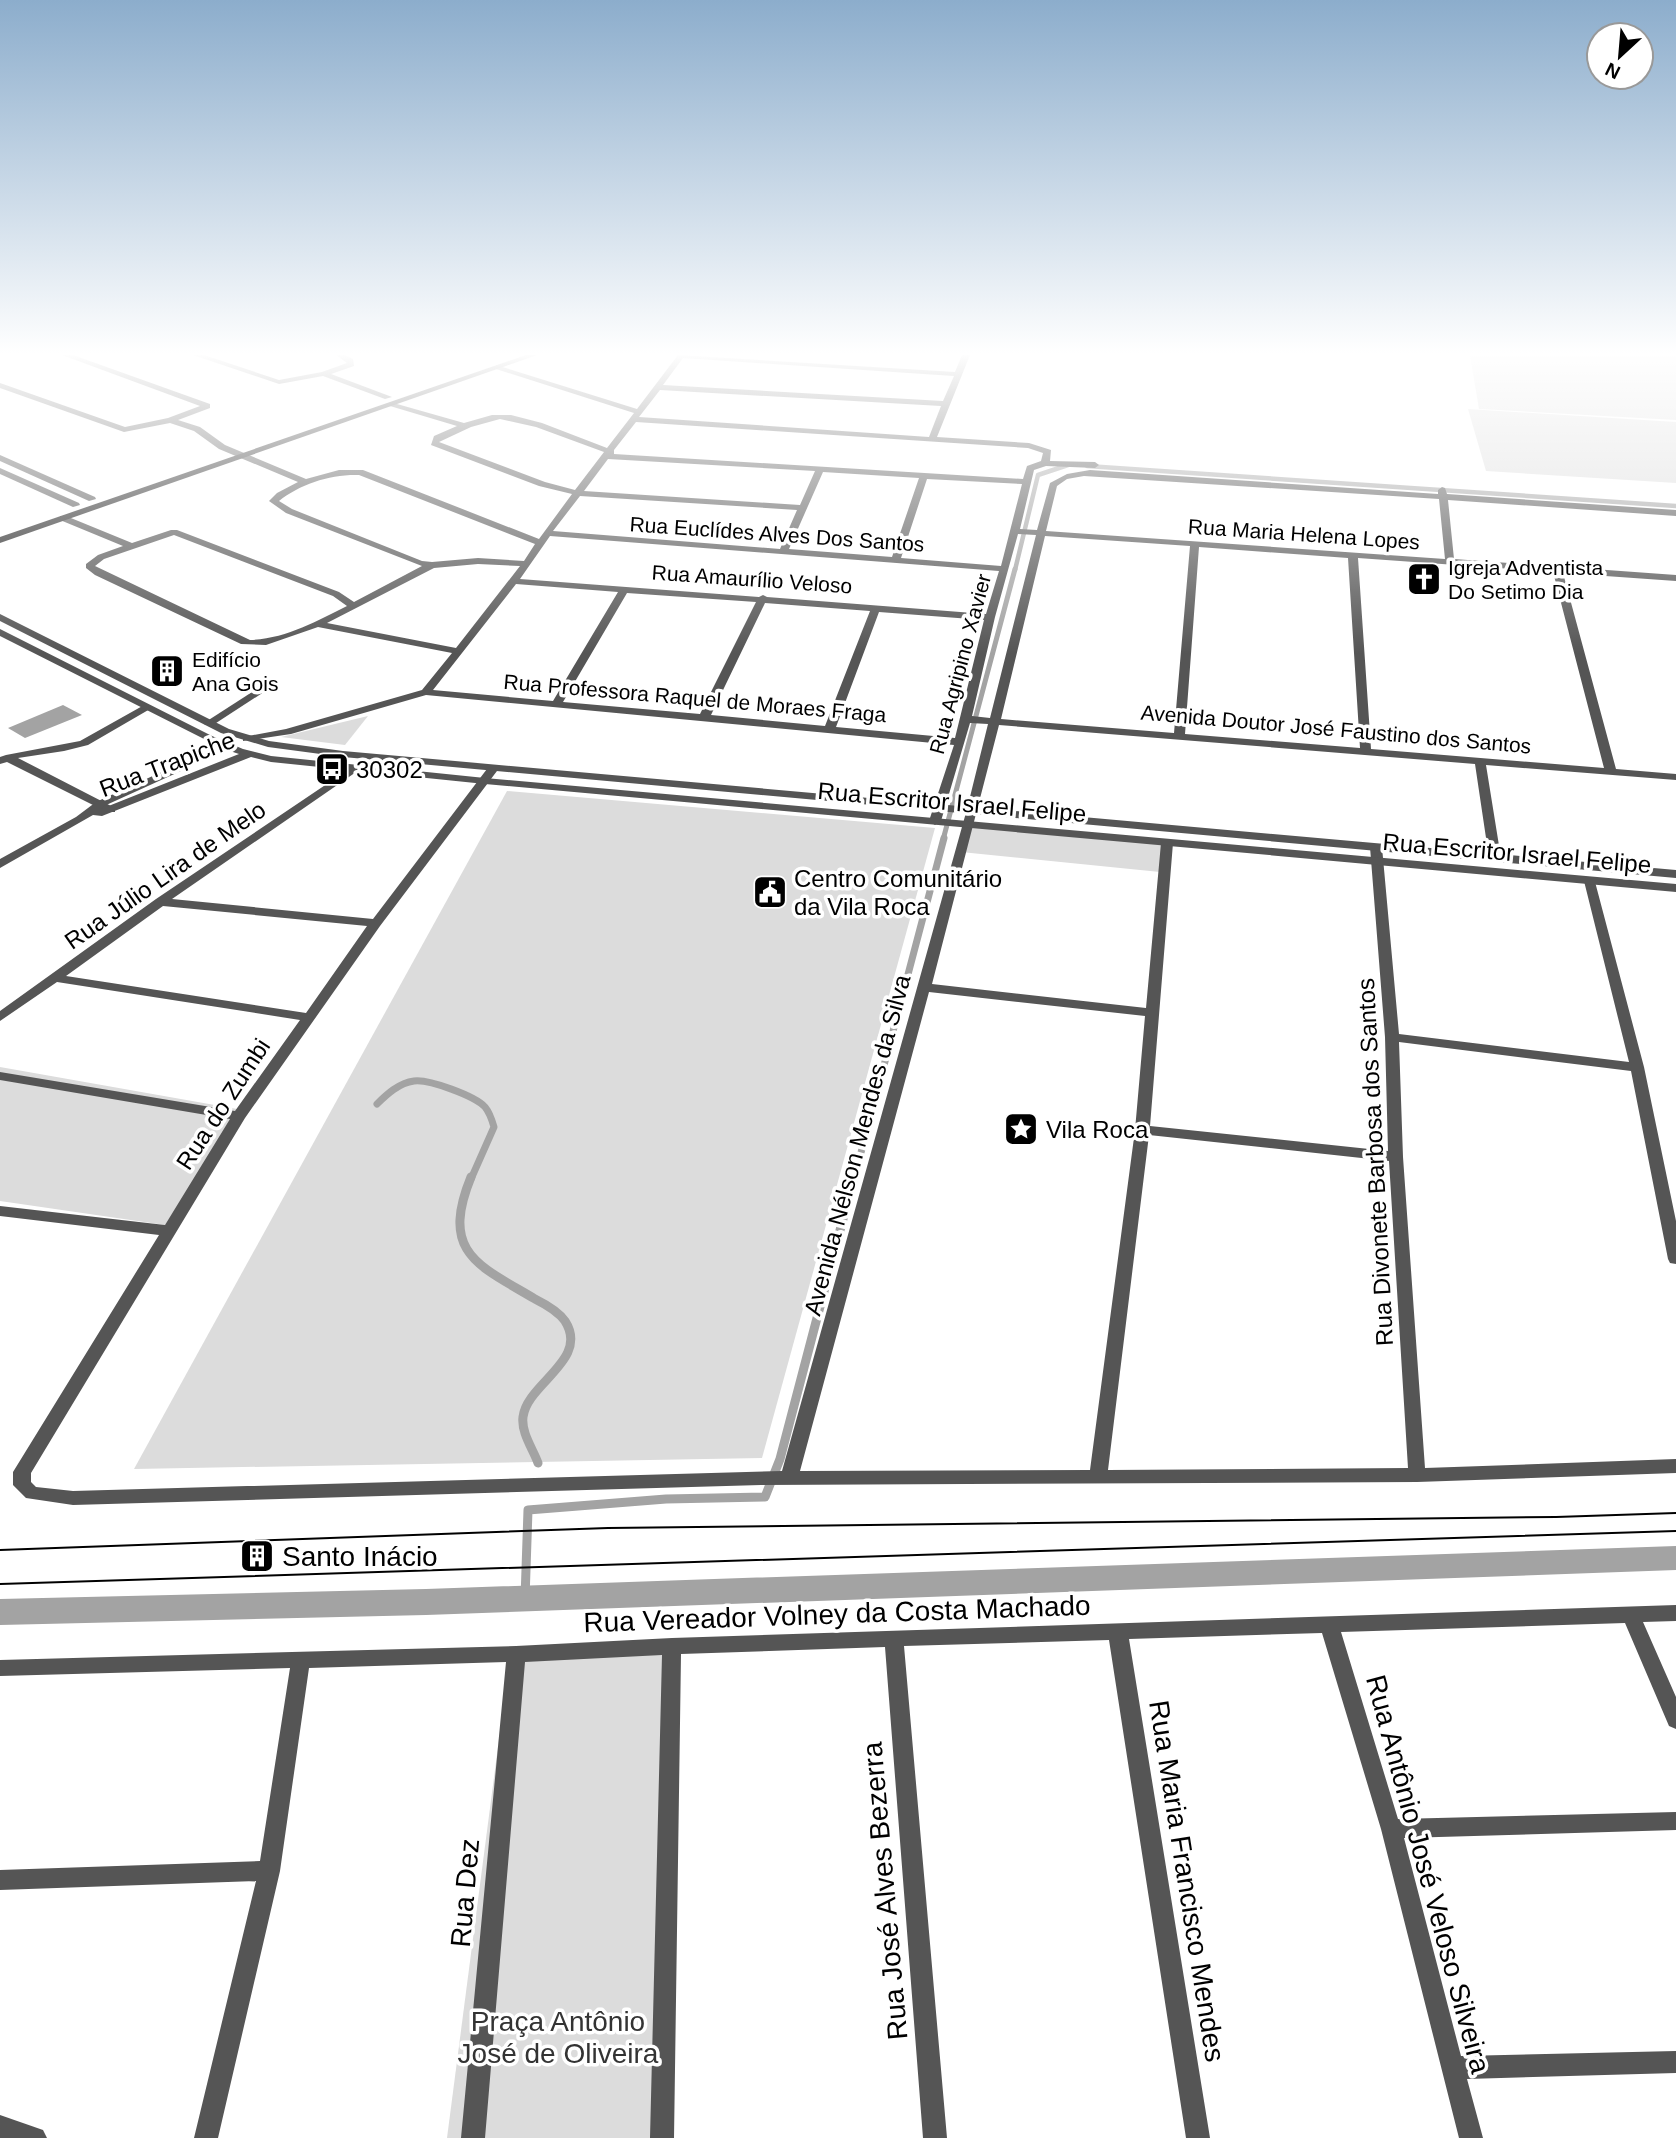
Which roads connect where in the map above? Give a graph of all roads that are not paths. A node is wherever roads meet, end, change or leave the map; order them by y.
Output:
1 (609, 454) edge
2 (216, 455) edge
3 (245, 455) edge
4 (465, 455) edge
5 (619, 455) edge
6 (1047, 455) edge
7 (242, 456) junction
8 (0, 458) edge
9 (1045, 463) junction
10 (820, 470) junction
11 (0, 471) edge
12 (924, 476) junction
13 (1025, 482) junction
14 (307, 483) junction
15 (579, 493) junction
16 (1443, 493) junction
17 (92, 499) junction
18 (1676, 503) edge
19 (76, 505) junction
20 (802, 508) junction
21 (1676, 513) edge
22 (63, 518) junction
23 (0, 531) edge
24 (1017, 531) junction
25 (1037, 532) junction
26 (547, 533) junction
27 (0, 540) edge
28 (541, 543) junction
29 (1195, 544) junction
30 (130, 547) junction
31 (784, 551) junction
32 (1353, 555) junction
33 (896, 560) junction
34 (1450, 562) junction
35 (527, 564) junction
36 (432, 565) junction
37 (1005, 569) junction
38 (1557, 570) junction
39 (1676, 578) edge
40 (512, 581) junction
41 (625, 588) junction
42 (763, 598) junction
43 (352, 606) junction
44 (876, 607) junction
45 (0, 617) edge
46 (990, 617) junction
47 (316, 624) junction
48 (0, 632) edge
49 (458, 651) junction
50 (71, 653) junction
51 (54, 660) junction
52 (267, 686) dead end
53 (426, 692) junction
54 (556, 705) junction
55 (146, 707) junction
56 (704, 718) junction
57 (969, 720) junction
58 (990, 721) junction
59 (209, 723) junction
60 (829, 730) junction
61 (287, 732) junction
62 (1179, 736) junction
63 (247, 739) junction
64 (960, 742) junction
65 (268, 744) junction
66 (226, 746) junction
67 (1366, 751) junction
68 (250, 754) junction
69 (4, 759) edge
70 (1480, 760) junction
71 (494, 767) junction
72 (355, 768) junction
73 (1611, 771) junction
74 (1676, 777) edge
75 (485, 782) junction
76 (106, 807) junction
77 (940, 807) junction
78 (971, 817) junction
79 (935, 821) junction
80 (1167, 843) junction
81 (15, 853) junction
82 (1376, 854) junction
83 (0, 858) edge
84 (1495, 858) junction
85 (0, 864) edge
86 (1676, 874) edge
87 (1590, 881) junction
88 (1676, 888) edge
89 (160, 902) junction
90 (376, 923) junction
91 (53, 978) junction
92 (923, 987) junction
93 (1152, 1013) junction
94 (0, 1017) edge
95 (308, 1017) junction
96 (1392, 1037) junction
97 (1637, 1067) junction
98 (0, 1076) edge
99 (239, 1116) junction
100 (1142, 1130) junction
101 (1396, 1157) junction
102 (1668, 1189) edge
103 (5, 1212) edge
104 (0, 1226) edge
105 (169, 1231) junction
106 (1676, 1259) edge
107 (1676, 1466) edge
108 (1417, 1475) junction
109 (1098, 1477) junction
110 (785, 1478) junction
111 (1676, 1613) edge
112 (1631, 1615) junction
113 (1330, 1626) junction
114 (1118, 1633) junction
115 (894, 1639) junction
116 (672, 1646) junction
117 (516, 1654) junction
118 (300, 1659) junction
119 (0, 1668) edge
120 (1676, 1720) edge
121 (1676, 1821) edge
122 (1391, 1829) junction
123 (269, 1871) junction
124 (0, 1880) edge
125 (1676, 2062) edge
126 (1451, 2068) junction
127 (0, 2127) edge
128 (35, 2138) edge
129 (206, 2138) edge
130 (473, 2138) edge
131 (662, 2138) edge
132 (935, 2138) edge
133 (1198, 2138) edge
134 (1471, 2138) edge

1 - 15 street
2 - 17 main road
3 - 7 main road
4 - 15 street
5 - 10 street
6 - 9 street
7 - 14 street
7 - 22 main road
8 - 17 street
9 - 13 street
9 - 16 street
10 - 12 street
10 - 20 street
11 - 19 street
12 - 13 street
12 - 33 street
13 - 24 street, Rua Agripino Xavier
14 - 28 street
14 - 36 street
15 - 20 street
15 - 26 street
16 - 18 street
16 - 21 street
16 - 25 street
16 - 34 street
17 - 19 main road
19 - 23 main road
20 - 31 street
22 - 27 main road
22 - 30 street
24 - 25 street, Rua Maria Helena Lopes
24 - 37 street, Rua Agripino Xavier
25 - 29 street, Rua Maria Helena Lopes
25 - 58 street
26 - 28 street
26 - 31 street, Rua Euclídes Alves Dos Santos
28 - 35 street
29 - 32 street, Rua Maria Helena Lopes
29 - 62 street
30 - 43 street
30 - 47 street
31 - 33 street, Rua Euclídes Alves Dos Santos
32 - 34 street, Rua Maria Helena Lopes
32 - 67 street
33 - 37 street, Rua Euclídes Alves Dos Santos
34 - 38 street, Rua Maria Helena Lopes
35 - 36 street
35 - 40 street
36 - 43 street
37 - 46 street, Rua Agripino Xavier
38 - 39 street, Rua Maria Helena Lopes
38 - 73 street
40 - 41 street, Rua Amaurílio Veloso
40 - 49 street
41 - 42 street, Rua Amaurílio Veloso
41 - 54 street
42 - 44 street, Rua Amaurílio Veloso
42 - 56 street
43 - 47 street
44 - 46 street, Rua Amaurílio Veloso
44 - 60 street
45 - 50 street, Rua Escritor Israel Felipe
46 - 57 street, Rua Agripino Xavier
47 - 49 street
48 - 51 street, Rua Escritor Israel Felipe
49 - 53 street
50 - 51 street
50 - 59 street, Rua Escritor Israel Felipe
51 - 55 street, Rua Escritor Israel Felipe
52 - 59 street
53 - 54 street, Rua Professora Raquel de Moraes Fraga
53 - 61 street
54 - 56 street, Rua Professora Raquel de Moraes Fraga
55 - 66 street, Rua Escritor Israel Felipe
55 - 69 street
56 - 60 street, Rua Professora Raquel de Moraes Fraga
57 - 58 street, Avenida Doutor José Faustino dos Santos
57 - 64 street, Rua Agripino Xavier
58 - 62 street, Avenida Doutor José Faustino dos Santos
58 - 78 street, Avenida Nélson Mendes da Silva
59 - 63 street, Rua Escritor Israel Felipe
60 - 64 street, Rua Professora Raquel de Moraes Fraga
61 - 63 street, Rua Trapiche
61 - 65 street, Rua Trapiche
62 - 67 street, Avenida Doutor José Faustino dos Santos
63 - 65 street, Rua Escritor Israel Felipe
63 - 66 street, Rua Trapiche
64 - 77 street, Rua Agripino Xavier
65 - 68 street, Rua Trapiche
65 - 71 street, Rua Escritor Israel Felipe
66 - 68 street, Rua Escritor Israel Felipe
66 - 76 street, Rua Trapiche
67 - 70 street, Avenida Doutor José Faustino dos Santos
68 - 72 street, Rua Escritor Israel Felipe
68 - 76 street, Rua Trapiche
69 - 76 street
70 - 73 street, Avenida Doutor José Faustino dos Santos
70 - 84 street
71 - 75 street, Rua do Zumbi
71 - 77 street, Rua Escritor Israel Felipe
72 - 75 street, Rua Escritor Israel Felipe
72 - 89 street, Rua Júlio Lira de Melo
73 - 74 street, Avenida Doutor José Faustino dos Santos
75 - 79 street, Rua Escritor Israel Felipe
75 - 90 street, Rua do Zumbi
76 - 81 street, Rua Trapiche
77 - 78 street, Rua Escritor Israel Felipe
77 - 79 street, Rua Agripino Xavier
78 - 79 street, Rua Escritor Israel Felipe
78 - 80 street, Rua Escritor Israel Felipe
78 - 82 street, Rua Escritor Israel Felipe
78 - 92 street, Avenida Nélson Mendes da Silva
80 - 82 street, Rua Escritor Israel Felipe
80 - 93 street
81 - 83 street
81 - 85 street, Rua Trapiche
82 - 84 street, Rua Escritor Israel Felipe
82 - 87 street, Rua Escritor Israel Felipe
82 - 96 street, Rua Divonete Barbosa dos Santos
84 - 86 street, Rua Escritor Israel Felipe
87 - 88 street, Rua Escritor Israel Felipe
87 - 97 street
89 - 90 street
89 - 91 street, Rua Júlio Lira de Melo
90 - 95 street, Rua do Zumbi
91 - 94 street, Rua Júlio Lira de Melo
91 - 95 street
92 - 93 street
92 - 110 street, Avenida Nélson Mendes da Silva
93 - 100 street
95 - 99 street, Rua do Zumbi
96 - 97 street
96 - 101 street, Rua Divonete Barbosa dos Santos
97 - 102 street
98 - 99 street
99 - 105 street, Rua do Zumbi
100 - 101 street
100 - 109 street
101 - 108 street, Rua Divonete Barbosa dos Santos
102 - 106 street
103 - 104 street
103 - 105 street
105 - 110 street, Rua do Zumbi
107 - 108 street
108 - 109 street
109 - 110 street
111 - 112 street, Rua Vereador Volney da Costa Machado
112 - 113 street, Rua Vereador Volney da Costa Machado
112 - 120 street
113 - 114 street, Rua Vereador Volney da Costa Machado
113 - 122 street, Rua Antônio José Veloso Silveira
114 - 115 street, Rua Vereador Volney da Costa Machado
114 - 133 street, Rua Maria Francisco Mendes
115 - 116 street, Rua Vereador Volney da Costa Machado
115 - 132 street, Rua José Alves Bezerra
116 - 117 street, Rua Vereador Volney da Costa Machado
116 - 131 street
117 - 118 street, Rua Vereador Volney da Costa Machado
117 - 130 street, Rua Dez
118 - 119 street, Rua Vereador Volney da Costa Machado
118 - 123 street
121 - 122 street
122 - 126 street, Rua Antônio José Veloso Silveira
123 - 124 street
123 - 129 street
125 - 126 street
126 - 134 street, Rua Antônio José Veloso Silveira
127 - 128 street

